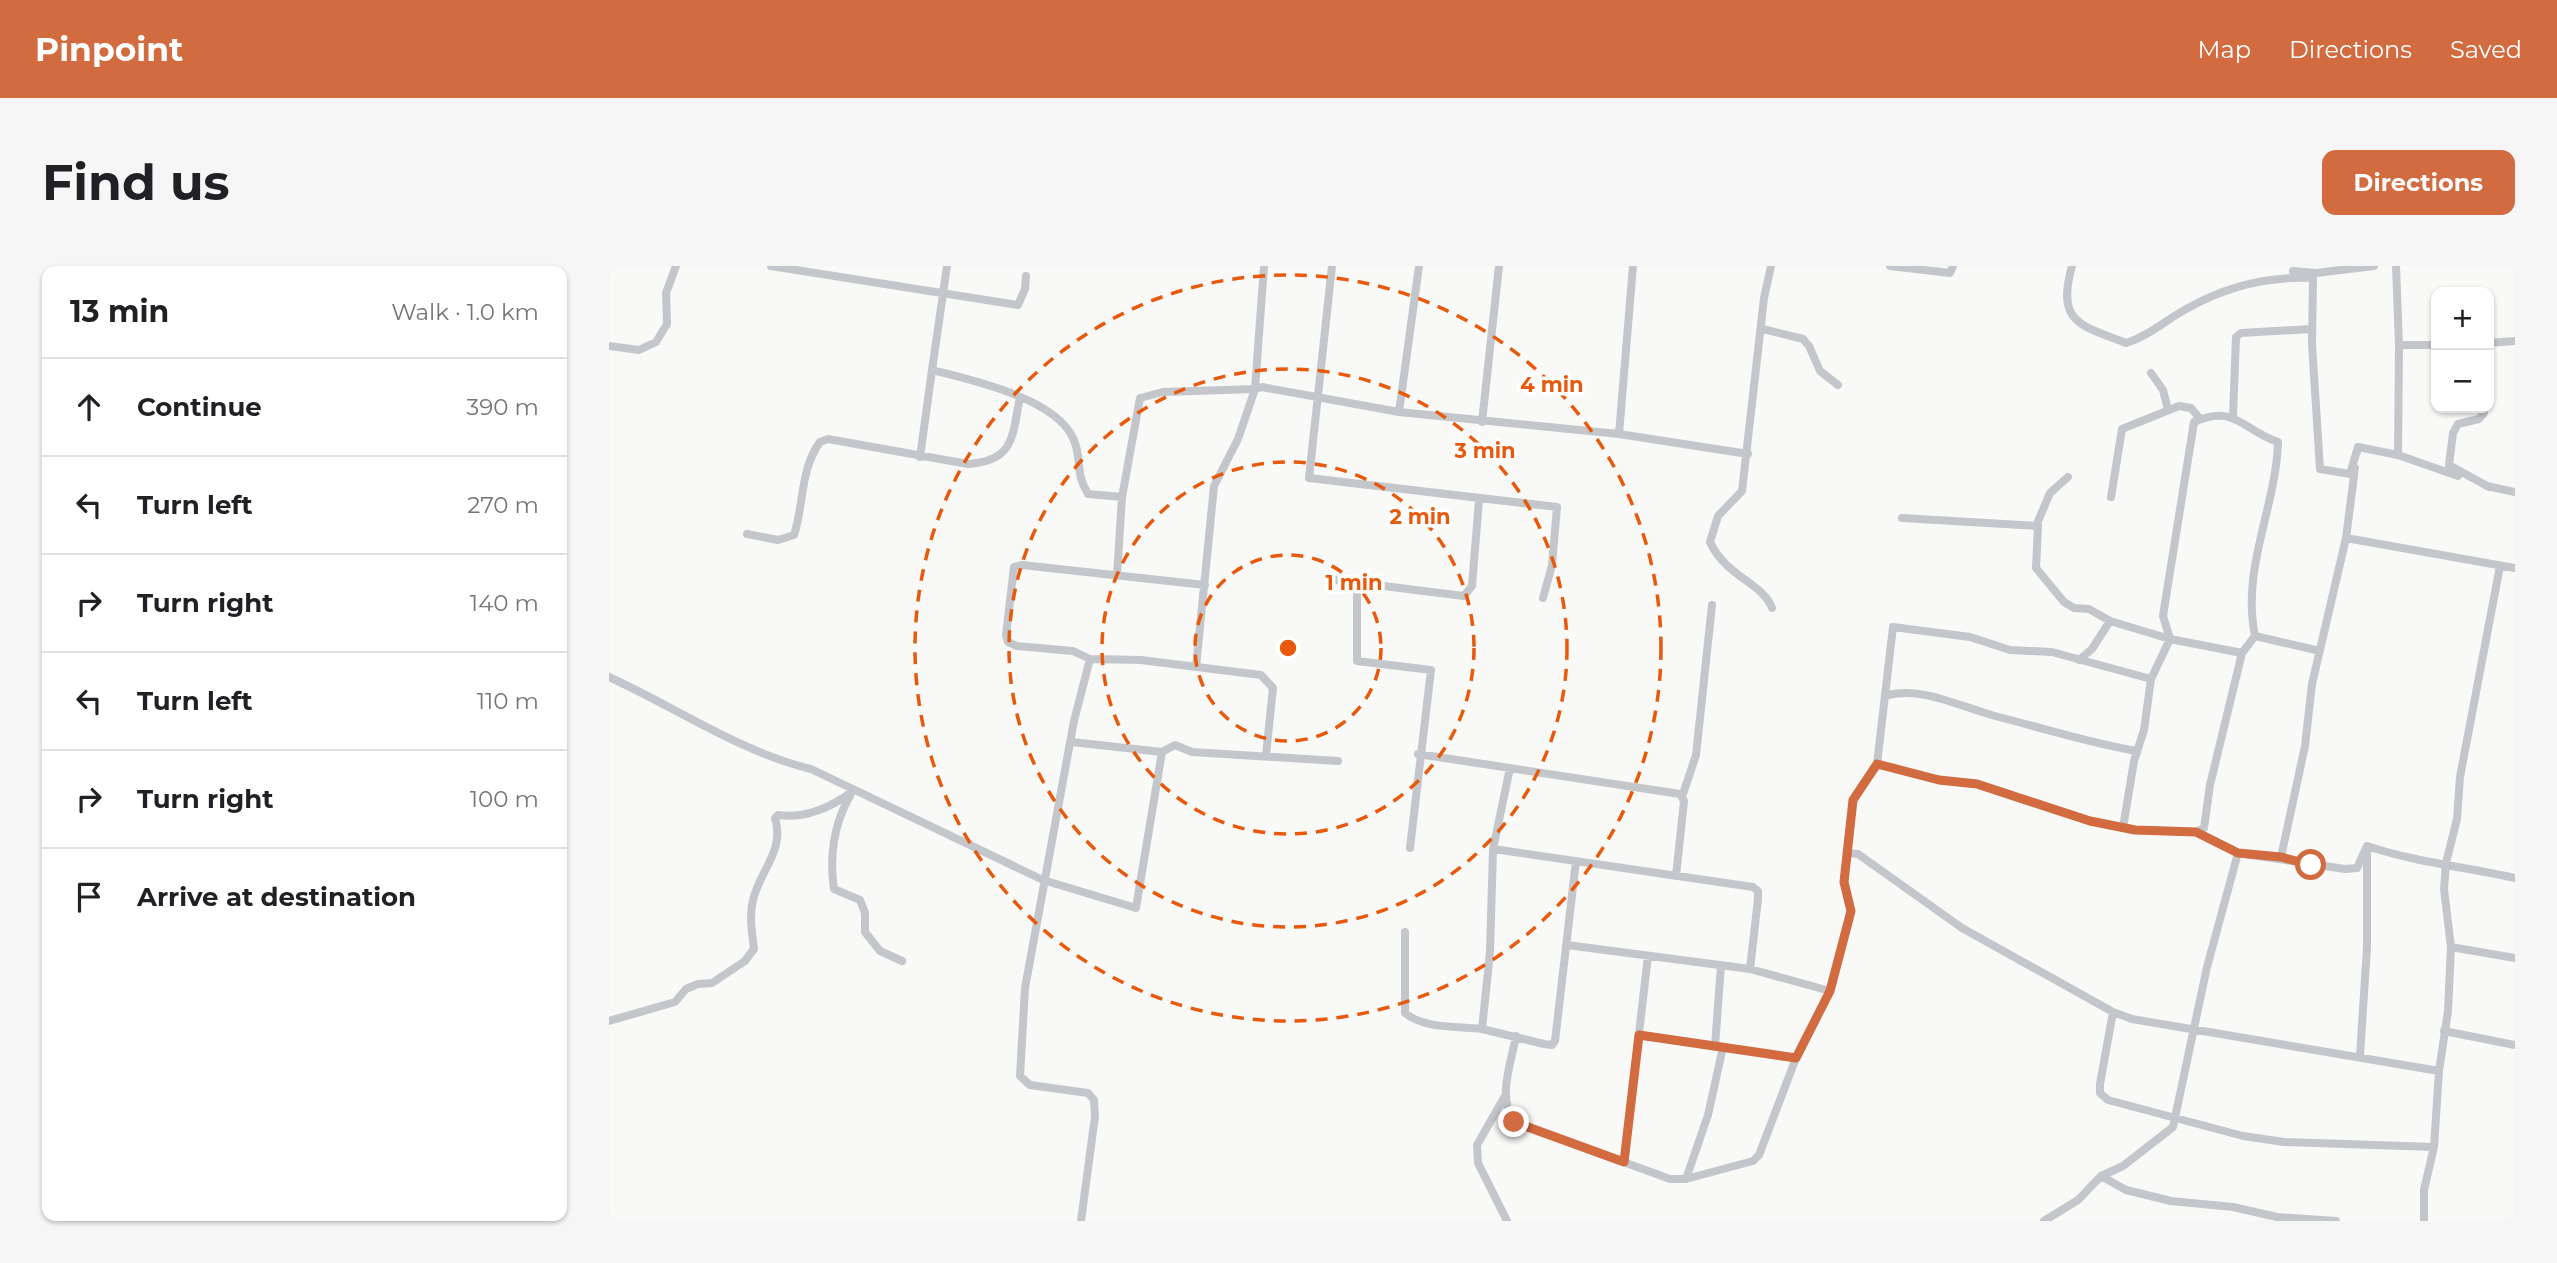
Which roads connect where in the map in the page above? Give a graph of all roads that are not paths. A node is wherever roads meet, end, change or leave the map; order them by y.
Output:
1 (676, 266) edge
2 (771, 266) edge
3 (947, 266) edge
4 (1263, 266) edge
5 (1332, 266) edge
6 (1419, 266) edge
7 (1499, 266) edge
8 (1633, 266) edge
9 (1771, 266) edge
10 (1890, 266) edge
11 (1954, 266) edge
12 (2072, 266) edge
13 (2374, 266) edge
14 (2396, 266) edge
15 (2293, 271) dead end
16 (1026, 276) dead end
17 (944, 291) junction
18 (1763, 329) junction
19 (2312, 329) junction
20 (2515, 341) edge
21 (2494, 342) edge
22 (2399, 345) junction
23 (2431, 345) edge
24 (609, 346) edge
25 (932, 370) junction
26 (2151, 373) dead end
27 (1839, 385) dead end
28 (1255, 389) junction
29 (1020, 397) junction
30 (1316, 399) junction
31 (2168, 410) junction
32 (1399, 412) junction
33 (2482, 413) edge
34 (2233, 416) junction
35 (2200, 419) junction
36 (1482, 422) junction
37 (1619, 434) junction
38 (2358, 447) junction
39 (1748, 454) junction
40 (2398, 454) junction
41 (920, 457) junction
42 (2068, 477) dead end
43 (2489, 487) junction
44 (2515, 492) edge
45 (1122, 496) junction
46 (2111, 497) dead end
47 (1479, 500) junction
48 (1902, 518) dead end
49 (2036, 526) junction
50 (747, 534) dead end
51 (2346, 538) junction
52 (2500, 566) junction
53 (2515, 568) edge
54 (1117, 576) junction
55 (1335, 580) dead end
56 (1357, 584) junction
57 (1205, 585) junction
58 (1543, 598) dead end
59 (1712, 605) dead end
60 (1772, 608) dead end
61 (2110, 621) junction
62 (2255, 636) junction
63 (2169, 639) junction
64 (2320, 651) junction
65 (2242, 653) junction
66 (1090, 659) junction
67 (2079, 660) junction
68 (1196, 667) junction
69 (609, 677) edge
70 (2151, 679) junction
71 (1885, 696) junction
72 (1072, 742) junction
73 (2137, 751) junction
74 (1162, 752) junction
75 (1419, 754) junction
76 (1266, 755) junction
77 (1339, 761) dead end
78 (1877, 764) junction
79 (1510, 768) junction
80 (853, 790) junction
81 (1682, 797) junction
82 (2123, 828) junction
83 (2196, 832) junction
84 (2367, 846) junction
85 (1410, 848) dead end
86 (1493, 849) junction
87 (1847, 853) junction
88 (2238, 853) junction
89 (2281, 857) junction
90 (1576, 861) junction
91 (2446, 863) junction
92 (1676, 876) junction
93 (2515, 878) edge
94 (1043, 880) junction
95 (1405, 932) dead end
96 (1567, 946) junction
97 (2451, 947) junction
98 (1648, 956) junction
99 (2515, 958) edge
100 (902, 961) dead end
101 (1721, 965) junction
102 (1750, 969) junction
103 (1830, 991) junction
104 (2112, 1012) junction
105 (609, 1021) edge
106 (1482, 1029) junction
107 (2195, 1030) junction
108 (2444, 1031) junction
109 (1639, 1035) junction
110 (1516, 1036) junction
111 (2515, 1045) edge
112 (1719, 1047) junction
113 (2360, 1056) junction
114 (1796, 1058) junction
115 (2439, 1071) junction
116 (1505, 1096) junction
117 (2176, 1118) junction
118 (2434, 1147) junction
119 (1624, 1162) junction
120 (2101, 1176) junction
121 (1686, 1179) junction
122 (1081, 1221) edge
123 (1507, 1221) edge
124 (2044, 1221) edge
125 (2336, 1221) edge
126 (2424, 1221) edge

1 - 24 street
2 - 17 street
3 - 17 street
4 - 28 street
5 - 30 street
6 - 32 street
7 - 36 street
8 - 37 street
9 - 18 street
10 - 11 street
12 - 19 street
13 - 15 street
14 - 22 street
16 - 17 street
17 - 25 street
18 - 27 street
18 - 39 street
19 - 34 street
19 - 38 street
20 - 21 street
22 - 23 street
22 - 40 street
25 - 29 street
25 - 41 street
26 - 31 street
28 - 30 street
28 - 45 street
28 - 57 street
29 - 41 street
29 - 45 street
30 - 32 street
30 - 47 street
31 - 35 street
31 - 46 street
32 - 36 street
33 - 43 street
34 - 35 street
34 - 62 street
35 - 63 street
36 - 37 street
37 - 39 street
38 - 40 street
38 - 51 street
39 - 60 street
40 - 43 street
41 - 50 street
42 - 49 street
43 - 44 street
45 - 54 street
47 - 56 street
47 - 58 street
48 - 49 street
49 - 61 street
51 - 52 street
51 - 64 street
52 - 53 street
52 - 91 street
54 - 57 street
54 - 66 street
55 - 56 street
56 - 75 street
57 - 68 street
59 - 81 street
61 - 63 street
61 - 67 street
62 - 64 street
62 - 65 street
63 - 65 street
63 - 70 street
64 - 89 street
65 - 83 street
66 - 68 street
66 - 72 street
67 - 70 street
67 - 71 street
68 - 76 street
69 - 80 street
70 - 73 street
71 - 73 street
71 - 78 street
72 - 74 street
72 - 94 street
73 - 82 street
74 - 76 street
74 - 94 street
75 - 79 street
75 - 85 street
76 - 77 street
78 - 82 street
78 - 87 street
79 - 81 street
79 - 86 street
80 - 94 street
80 - 100 street
80 - 105 street
81 - 92 street
82 - 83 street
83 - 88 street
84 - 89 street
84 - 91 street
84 - 113 street
86 - 90 street
86 - 106 street
87 - 103 street
87 - 104 street
88 - 89 street
88 - 107 street
90 - 92 street
90 - 96 street
91 - 93 street
91 - 97 street
92 - 102 street
94 - 122 street
95 - 106 street
96 - 98 street
96 - 110 street
97 - 99 street
97 - 108 street
98 - 101 street
98 - 109 street
101 - 102 street
101 - 112 street
102 - 103 street
103 - 114 street
104 - 107 street
104 - 117 street
106 - 110 street
107 - 113 street
107 - 117 street
108 - 111 street
108 - 115 street
109 - 112 street
109 - 119 street
110 - 116 street
112 - 114 street
112 - 121 street
113 - 115 street
114 - 121 street
115 - 118 street
116 - 119 street
116 - 123 street
117 - 118 street
117 - 120 street
118 - 126 street
119 - 121 street
120 - 124 street
120 - 125 street

